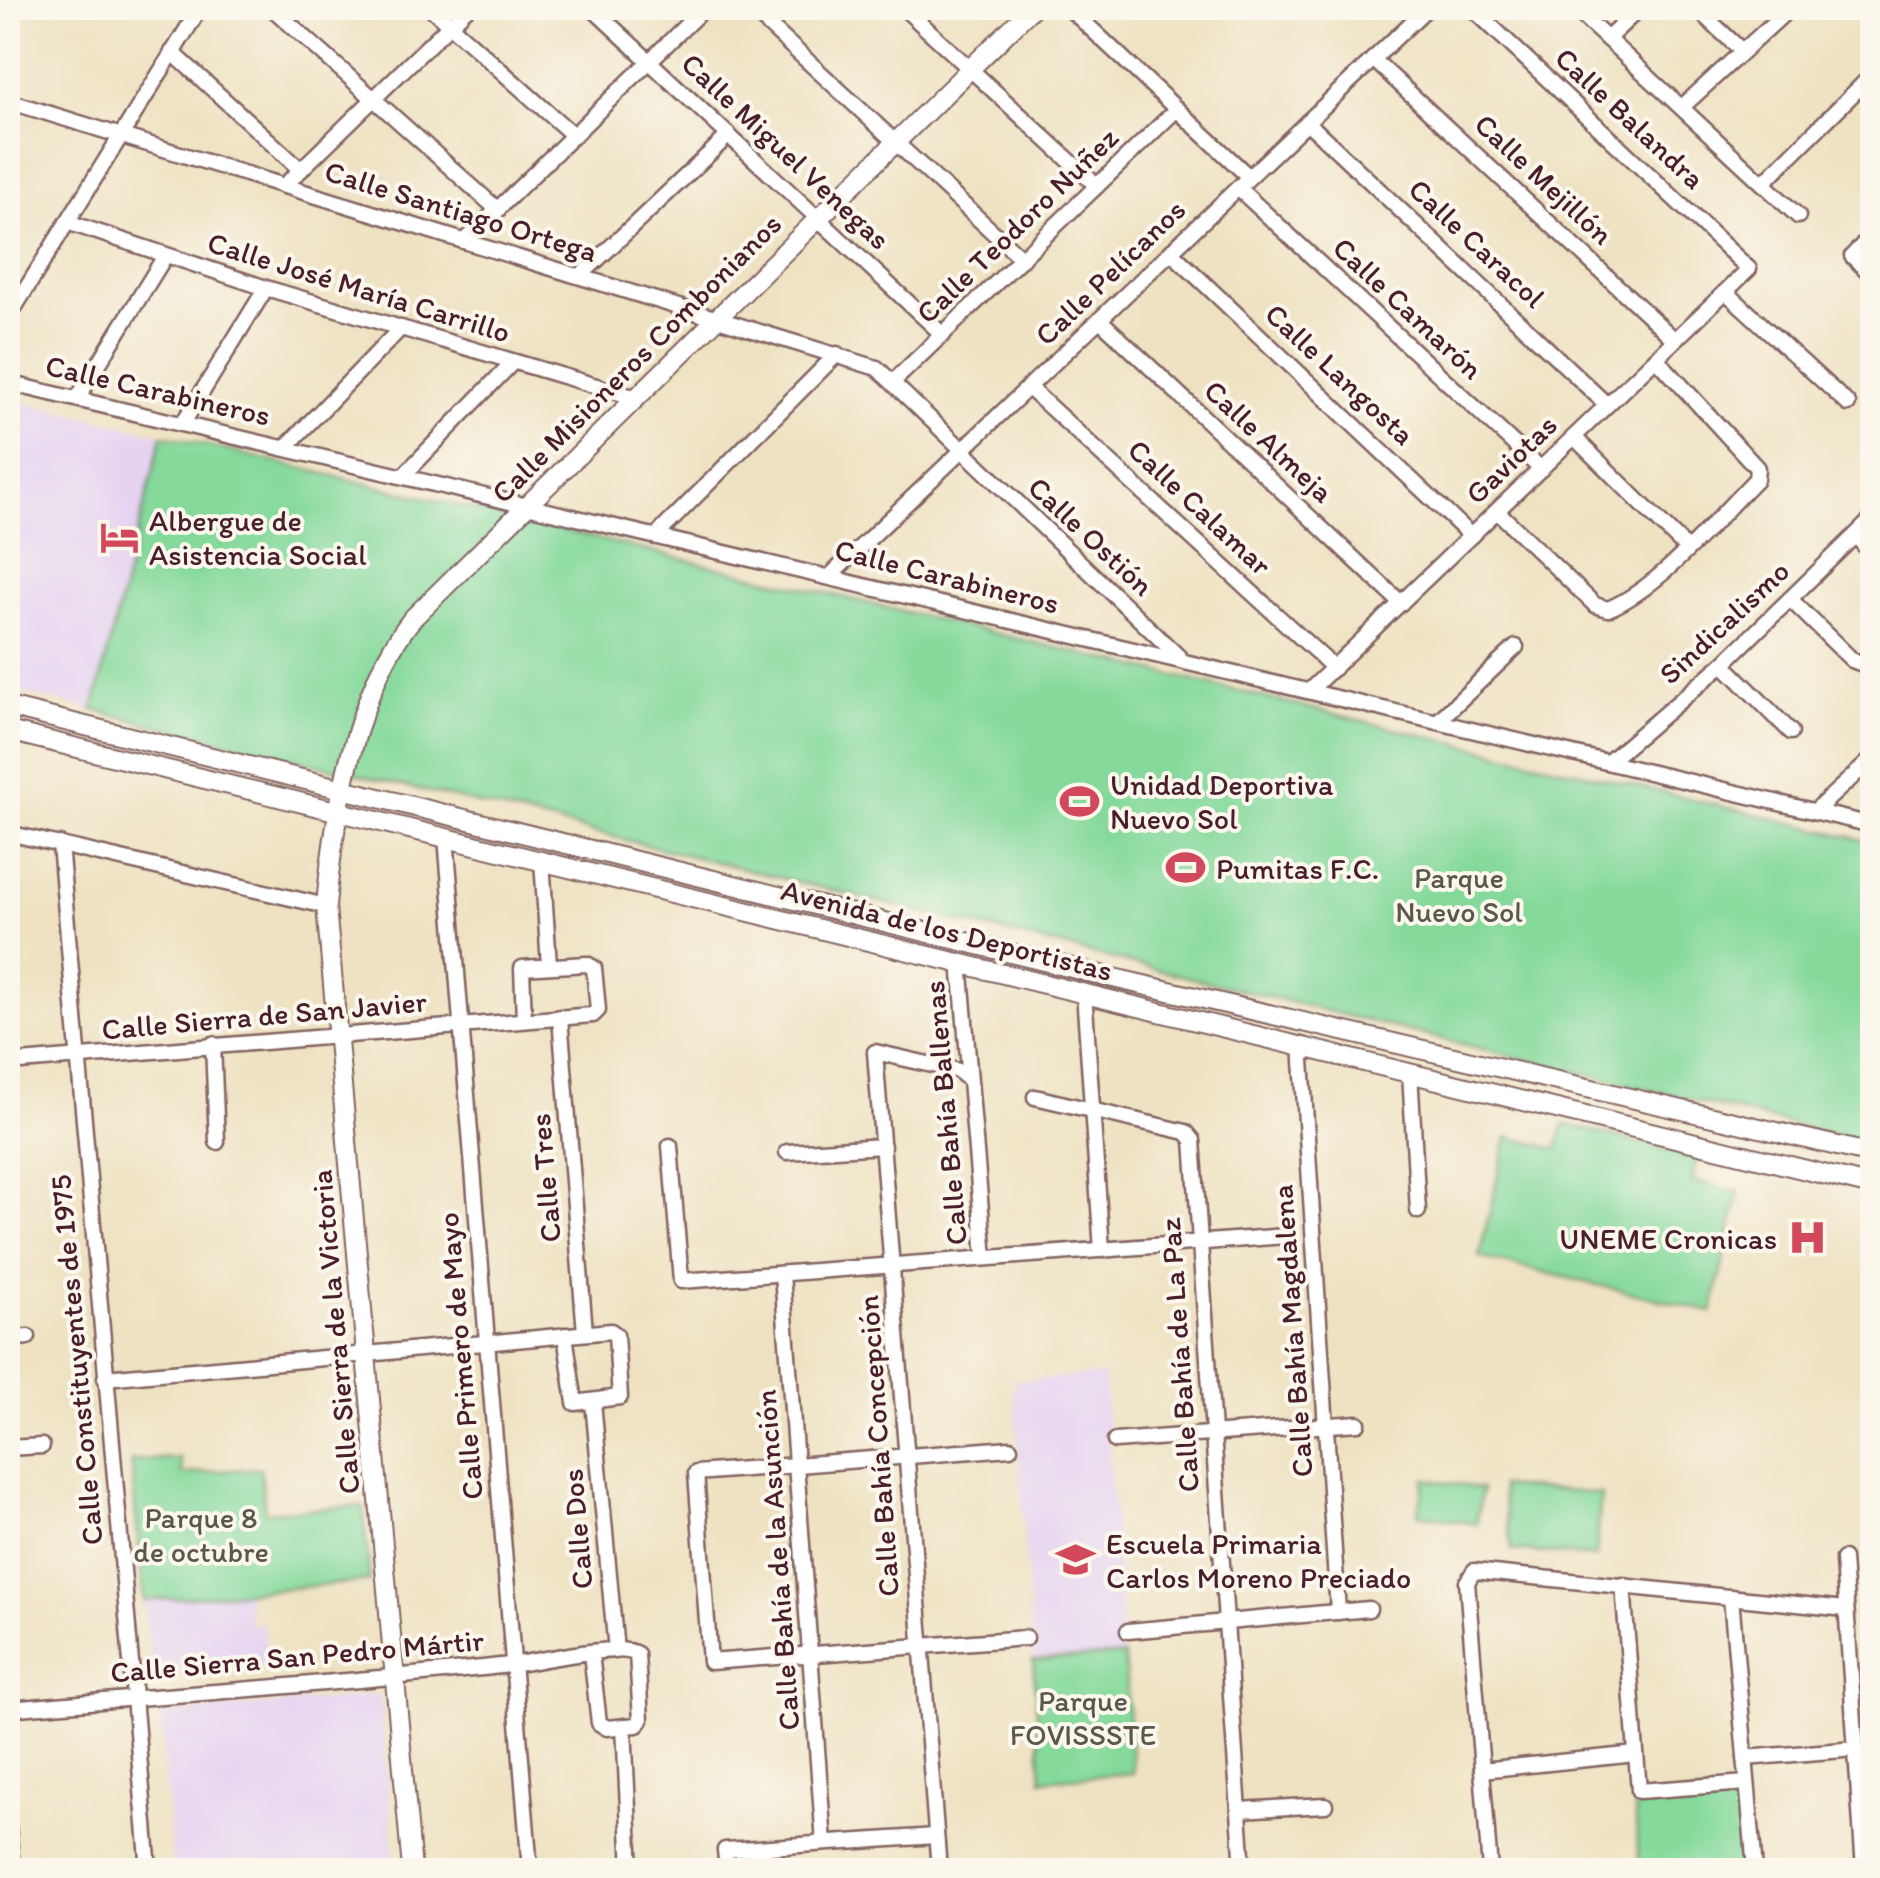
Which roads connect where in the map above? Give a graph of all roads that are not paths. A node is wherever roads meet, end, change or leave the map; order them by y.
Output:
1 (200, 8) edge
2 (272, 8) edge
3 (431, 8) edge
4 (468, 8) edge
5 (592, 8) edge
6 (704, 8) edge
7 (750, 8) edge
8 (904, 8) edge
9 (1032, 8) edge
10 (1070, 8) edge
11 (1427, 8) edge
12 (1472, 8) edge
13 (1574, 8) edge
14 (1640, 8) edge
15 (1696, 8) edge
16 (1790, 8) edge
17 (450, 24) junction
18 (1607, 39) junction
19 (1742, 51) junction
20 (172, 52) junction
21 (1373, 59) junction
22 (650, 61) junction
23 (970, 68) junction
24 (1872, 75) edge
25 (374, 99) junction
26 (8, 102) edge
27 (1682, 107) junction
28 (1178, 109) junction
29 (1308, 122) junction
30 (730, 135) junction
31 (120, 136) junction
32 (574, 136) junction
33 (896, 142) junction
34 (301, 170) junction
35 (1244, 183) junction
36 (1764, 183) junction
37 (284, 186) junction
38 (1097, 186) junction
39 (498, 210) junction
40 (1798, 216) dead end
41 (817, 217) junction
42 (67, 222) junction
43 (1872, 235) edge
44 (465, 241) junction
45 (1171, 252) junction
46 (165, 256) junction
47 (1022, 258) junction
48 (1749, 269) joint
49 (1872, 275) edge
50 (580, 276) junction
51 (266, 288) junction
52 (1726, 292) junction
53 (8, 318) edge
54 (716, 318) junction
55 (1100, 320) junction
56 (400, 329) junction
57 (943, 334) junction
58 (1675, 340) junction
59 (837, 354) junction
60 (1656, 358) junction
61 (514, 362) junction
62 (894, 382) junction
63 (8, 383) edge
64 (1028, 387) junction
65 (637, 398) junction
66 (77, 399) junction
67 (1848, 404) dead end
68 (1607, 406) junction
69 (183, 422) junction
70 (1574, 437) junction
71 (286, 447) junction
72 (961, 451) junction
73 (1541, 468) junction
74 (404, 475) junction
75 (530, 504) junction
76 (1497, 510) junction
77 (1872, 518) edge
78 (658, 534) junction
79 (1471, 536) junction
80 (1856, 536) junction
81 (1687, 550) junction
82 (1872, 554) edge
83 (830, 576) junction
84 (1790, 599) junction
85 (1401, 603) junction
86 (1516, 647) dead end
87 (1872, 655) edge
88 (1183, 661) junction
89 (1722, 664) junction
90 (1334, 668) junction
91 (1311, 689) junction
92 (8, 707) edge
93 (51, 718) junction
94 (1438, 721) junction
95 (8, 731) edge
96 (1791, 732) dead end
97 (47, 740) junction
98 (1872, 759) edge
99 (1608, 762) junction
100 (346, 790) junction
101 (341, 810) junction
102 (1815, 812) junction
103 (1872, 826) edge
104 (8, 832) edge
105 (446, 837) junction
106 (60, 844) junction
107 (542, 860) junction
108 (326, 906) junction
109 (922, 931) junction
110 (916, 951) junction
111 (960, 962) junction
112 (549, 965) junction
113 (1084, 992) junction
114 (560, 1018) junction
115 (524, 1020) junction
116 (461, 1026) junction
117 (338, 1036) junction
118 (213, 1044) junction
119 (1300, 1046) junction
120 (77, 1058) junction
121 (8, 1062) edge
122 (1410, 1072) junction
123 (1513, 1073) junction
124 (969, 1080) junction
125 (1509, 1096) junction
126 (1034, 1097) dead end
127 (1092, 1110) junction
128 (1792, 1135) junction
129 (217, 1142) dead end
130 (670, 1146) dead end
131 (883, 1146) junction
132 (787, 1152) dead end
133 (1872, 1154) edge
134 (1786, 1165) junction
135 (1872, 1186) edge
136 (1418, 1212) dead end
137 (1286, 1236) dead end
138 (1198, 1242) junction
139 (1102, 1250) junction
140 (984, 1258) junction
141 (892, 1266) junction
142 (782, 1274) junction
143 (585, 1333) junction
144 (565, 1335) junction
145 (28, 1337) dead end
146 (8, 1338) edge
147 (487, 1342) junction
148 (365, 1355) junction
149 (105, 1378) junction
150 (593, 1402) junction
151 (1358, 1423) dead end
152 (1326, 1426) junction
153 (1212, 1434) junction
154 (1115, 1440) dead end
155 (42, 1446) dead end
156 (8, 1448) edge
157 (1010, 1448) dead end
158 (907, 1456) junction
159 (797, 1465) junction
160 (1843, 1559) dead end
161 (1623, 1585) junction
162 (1732, 1597) junction
163 (1846, 1608) junction
164 (1369, 1609) dead end
165 (1338, 1612) junction
166 (1225, 1622) junction
167 (1128, 1630) dead end
168 (1026, 1638) dead end
169 (922, 1646) junction
170 (616, 1651) junction
171 (591, 1653) junction
172 (811, 1654) junction
173 (513, 1664) junction
174 (393, 1677) junction
175 (131, 1698) junction
176 (8, 1709) edge
177 (624, 1726) junction
178 (1856, 1749) junction
179 (1636, 1754) junction
180 (1745, 1758) junction
181 (1482, 1770) junction
182 (1747, 1783) junction
183 (1325, 1805) dead end
184 (1239, 1810) junction
185 (8, 1824) edge
186 (936, 1836) junction
187 (824, 1843) junction
188 (12, 1870) edge
189 (148, 1870) edge
190 (412, 1870) edge
191 (530, 1870) edge
192 (630, 1870) edge
193 (726, 1870) edge
194 (939, 1870) edge
195 (1243, 1870) edge
196 (1490, 1870) edge
197 (1755, 1870) edge
198 (1864, 1870) edge

1 - 20 street
2 - 25 street
3 - 17 street
4 - 17 street
5 - 22 street, Calle Miguel Venegas
6 - 22 street
7 - 33 street
8 - 23 street
9 - 23 street, Calle Misioneros Combonianos
10 - 28 street, Calle Camarón
11 - 21 street, Calle Pelícanos
12 - 48 street, Calle Balandra
13 - 18 street
14 - 18 street
15 - 19 street
16 - 19 street
17 - 25 street
17 - 32 street
18 - 27 street
19 - 27 street
20 - 31 street
20 - 34 street
21 - 29 street, Calle Pelícanos
21 - 58 street, Calle Mejillón
22 - 30 street, Calle Miguel Venegas
22 - 32 street
23 - 33 street, Calle Misioneros Combonianos
23 - 38 street
24 - 36 street
25 - 34 street
25 - 39 street
26 - 31 street, Calle Santiago Ortega
27 - 36 street
28 - 35 street, Calle Camarón
28 - 38 street, Calle Teodoro Nuñez
29 - 35 street, Calle Pelícanos
29 - 68 street, Calle Caracol
30 - 41 street, Calle Miguel Venegas
30 - 50 street
31 - 37 street, Calle Santiago Ortega
31 - 42 street
32 - 39 street
33 - 41 street, Calle Misioneros Combonianos
33 - 47 street
34 - 37 street
35 - 45 street, Calle Pelícanos
35 - 73 street, Calle Camarón
36 - 40 street
37 - 44 street, Calle Santiago Ortega
38 - 47 street, Calle Teodoro Nuñez
39 - 44 street
41 - 54 street, Calle Misioneros Combonianos
41 - 57 street, Calle Miguel Venegas
42 - 46 street, Calle José María Carrillo
42 - 53 street
43 - 49 street
44 - 50 street, Calle Santiago Ortega
45 - 55 street, Calle Pelícanos
45 - 79 street, Calle Langosta
46 - 51 street, Calle José María Carrillo
46 - 66 street
47 - 57 street, Calle Teodoro Nuñez
48 - 52 street, Gaviotas
50 - 54 street, Calle Santiago Ortega
51 - 56 street, Calle José María Carrillo
51 - 69 street
52 - 58 street, Gaviotas
52 - 67 street
54 - 59 street, Calle Santiago Ortega
54 - 65 street, Calle Misioneros Combonianos
55 - 64 street, Calle Pelícanos
55 - 85 street, Calle Almeja
56 - 61 street, Calle José María Carrillo
56 - 71 street
57 - 62 street, Calle Teodoro Nuñez
58 - 60 street, Gaviotas
59 - 62 street, Calle Santiago Ortega
59 - 78 street
60 - 68 street, Gaviotas
60 - 81 street
61 - 65 street, Calle José María Carrillo
61 - 74 street
62 - 72 street, Calle Ostión
63 - 66 street, Calle Carabineros
64 - 72 street, Calle Pelícanos
64 - 90 street, Calle Calamar
65 - 75 street, Calle Misioneros Combonianos
66 - 69 street, Calle Carabineros
68 - 70 street, Gaviotas
69 - 71 street, Calle Carabineros
70 - 73 street, Gaviotas
70 - 81 street
71 - 74 street, Calle Carabineros
72 - 83 street, Calle Pelícanos
72 - 88 street, Calle Ostión
73 - 76 street, Gaviotas
74 - 75 street, Calle Carabineros
75 - 78 street, Calle Carabineros
75 - 100 street, Calle Misioneros Combonianos
76 - 79 street, Gaviotas
76 - 81 street
77 - 80 street, Sindicalismo
78 - 83 street, Calle Carabineros
79 - 85 street, Gaviotas
80 - 82 street
80 - 84 street, Sindicalismo
83 - 88 street, Calle Carabineros
84 - 87 street
84 - 89 street, Sindicalismo
85 - 90 street, Gaviotas
86 - 94 street
88 - 91 street, Calle Carabineros
89 - 96 street
89 - 99 street, Sindicalismo
90 - 91 street, Gaviotas
91 - 94 street, Calle Carabineros
92 - 93 street, Avenida de los Deportistas
93 - 97 street
93 - 100 street, Avenida de los Deportistas
94 - 99 street, Calle Carabineros
95 - 97 street, Avenida de los Deportistas
97 - 101 street, Avenida de los Deportistas
98 - 102 street
99 - 102 street, Calle Carabineros
100 - 101 street, Calle Sierra de la Victoria
100 - 109 street, Avenida de los Deportistas
101 - 105 street, Avenida de los Deportistas
101 - 108 street, Calle Sierra de la Victoria
102 - 103 street, Calle Carabineros
104 - 106 street
105 - 107 street, Avenida de los Deportistas
105 - 116 street, Calle Primero de Mayo
106 - 108 street
106 - 120 street, Calle Constituyentes de 1975
107 - 110 street, Avenida de los Deportistas
107 - 112 street
108 - 117 street, Calle Sierra de la Victoria
109 - 110 street
109 - 123 street, Avenida de los Deportistas
110 - 111 street, Avenida de los Deportistas
111 - 113 street, Avenida de los Deportistas
111 - 124 street, Calle Bahía Ballenas
112 - 114 street, Calle Sierra de San Javier
112 - 115 street
113 - 119 street, Avenida de los Deportistas
113 - 127 street
114 - 115 street, Calle Sierra de San Javier
114 - 143 street, Calle Tres
115 - 116 street, Calle Sierra de San Javier
116 - 117 street, Calle Sierra de San Javier
116 - 147 street, Calle Primero de Mayo
117 - 118 street, Calle Sierra de San Javier
117 - 148 street, Calle Sierra de la Victoria
118 - 120 street, Calle Sierra de San Javier
118 - 129 street
119 - 122 street, Avenida de los Deportistas
119 - 152 street, Calle Bahía Magdalena
120 - 121 street, Calle Sierra de San Javier
120 - 149 street, Calle Constituyentes de 1975
122 - 125 street, Avenida de los Deportistas
122 - 136 street
123 - 125 street
123 - 128 street, Avenida de los Deportistas
124 - 131 street, Calle Bahía Concepción
124 - 140 street, Calle Bahía Ballenas
125 - 134 street, Avenida de los Deportistas
126 - 127 street
127 - 138 street, Calle Bahía de La Paz
127 - 139 street
128 - 133 street, Avenida de los Deportistas
128 - 134 street
130 - 142 street
131 - 132 street
131 - 141 street, Calle Bahía Concepción
134 - 135 street, Avenida de los Deportistas
137 - 138 street
138 - 139 street
138 - 153 street, Calle Bahía de La Paz
139 - 140 street
140 - 141 street
141 - 142 street
141 - 158 street, Calle Bahía Concepción
142 - 159 street, Calle Bahía de la Asunción
143 - 144 street
143 - 150 street
144 - 147 street
144 - 150 street
145 - 146 street
147 - 148 street
147 - 173 street, Calle Primero de Mayo
148 - 149 street
148 - 174 street, Calle Sierra de la Victoria
149 - 175 street, Calle Constituyentes de 1975
150 - 170 street, Calle Dos
151 - 152 street
152 - 153 street
152 - 165 street, Calle Bahía Magdalena
153 - 154 street
153 - 166 street, Calle Bahía de La Paz
155 - 156 street
157 - 158 street
158 - 159 street
158 - 169 street, Calle Bahía Concepción
159 - 172 street, Calle Bahía de la Asunción
159 - 172 street
160 - 163 street
161 - 162 street
161 - 179 street
161 - 181 street
162 - 163 street
162 - 180 street
163 - 178 street
164 - 165 street
165 - 166 street
166 - 167 street
166 - 184 street, Calle Bahía de La Paz
168 - 169 street
169 - 172 street
169 - 186 street, Calle Bahía Concepción
170 - 171 street, Calle Sierra San Pedro Mártir
170 - 177 street
171 - 173 street, Calle Sierra San Pedro Mártir
171 - 177 street
172 - 187 street, Calle Bahía de la Asunción
173 - 174 street, Calle Sierra San Pedro Mártir
173 - 191 street, Calle Primero de Mayo
174 - 175 street, Calle Sierra San Pedro Mártir
174 - 190 street, Calle Sierra de la Victoria
175 - 176 street, Calle Sierra San Pedro Mártir
175 - 189 street, Calle Constituyentes de 1975
177 - 192 street
178 - 180 street
178 - 198 street
179 - 181 street
179 - 182 street
180 - 182 street
181 - 196 street
182 - 197 street
183 - 184 street
184 - 195 street, Calle Bahía de La Paz
185 - 188 street
186 - 187 street
186 - 194 street, Calle Bahía Concepción
187 - 193 street

